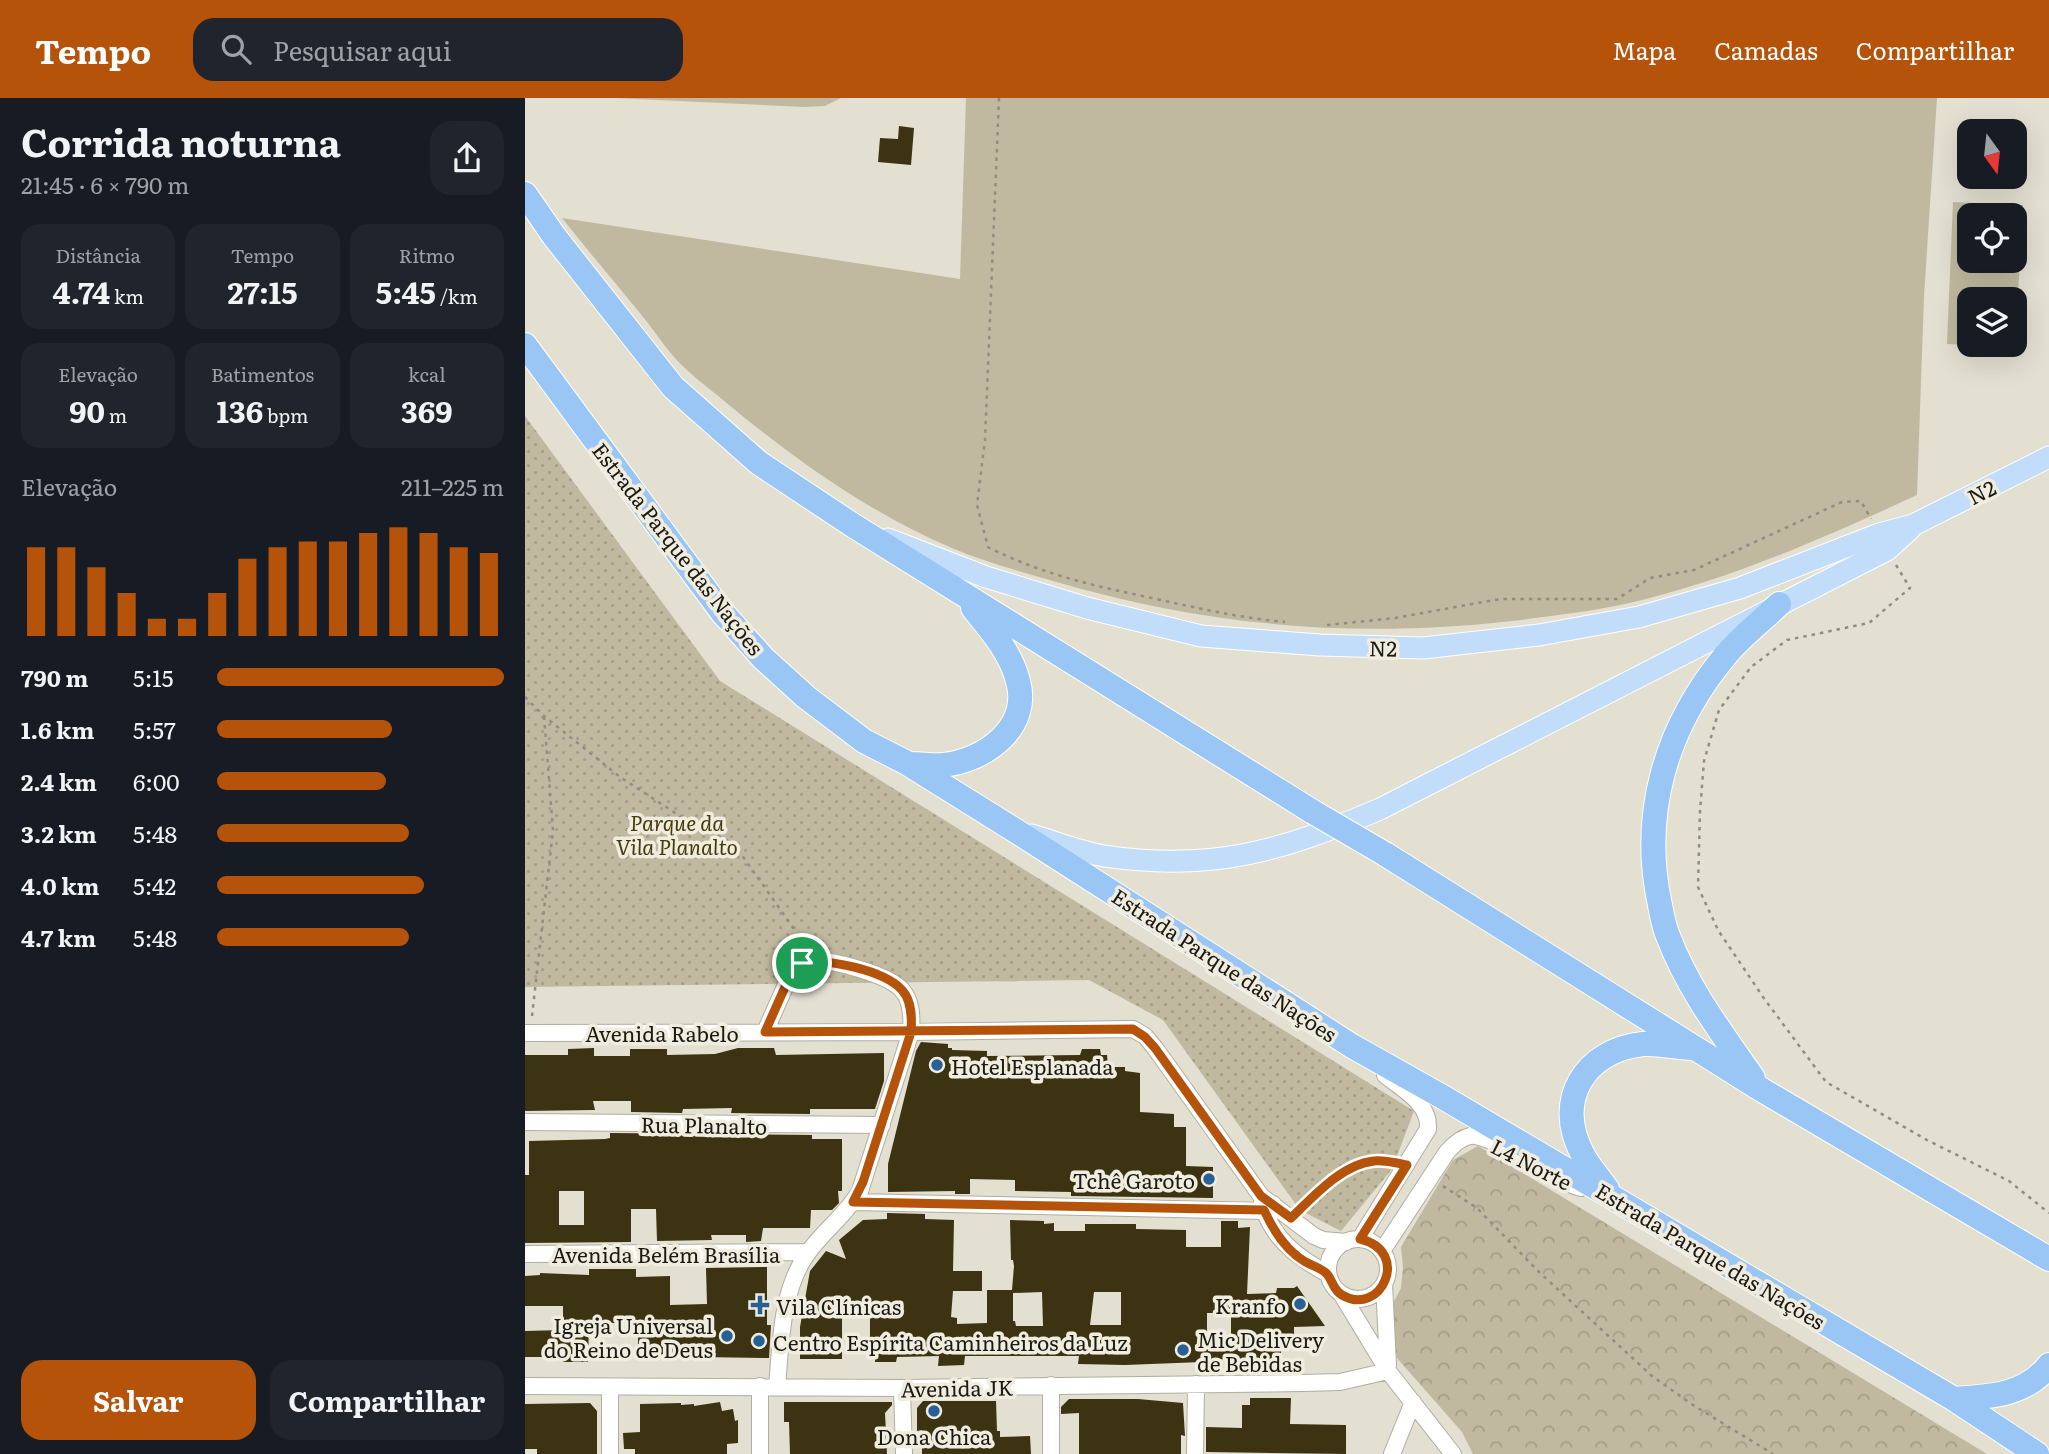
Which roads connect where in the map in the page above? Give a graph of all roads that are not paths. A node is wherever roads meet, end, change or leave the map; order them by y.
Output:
1 (525, 194) edge
2 (525, 216) edge
3 (554, 236) junction
4 (525, 345) edge
5 (2049, 457) edge
6 (1913, 525) junction
7 (854, 526) junction
8 (961, 593) junction
9 (1779, 604) junction
10 (907, 763) junction
11 (1016, 831) junction
12 (528, 1032) edge
13 (765, 1032) junction
14 (911, 1032) junction
15 (1352, 1046) junction
16 (1698, 1049) junction
17 (1762, 1090) junction
18 (525, 1122) edge
19 (882, 1125) junction
20 (1614, 1198) junction
21 (853, 1202) junction
22 (1266, 1203) junction
23 (1353, 1240) junction
24 (1382, 1251) junction
25 (808, 1252) junction
26 (525, 1254) edge
27 (2047, 1262) edge
28 (1328, 1274) junction
29 (1384, 1284) junction
30 (1342, 1295) junction
31 (2049, 1365) edge
32 (1388, 1370) junction
33 (1196, 1384) junction
34 (1051, 1385) junction
35 (525, 1386) edge
36 (760, 1386) junction
37 (777, 1386) junction
38 (610, 1388) junction
39 (902, 1388) junction
40 (1954, 1399) junction
41 (1413, 1402) junction
42 (610, 1454) edge
43 (760, 1454) edge
44 (904, 1454) edge
45 (1051, 1454) edge
46 (1195, 1454) edge
47 (1392, 1454) edge
48 (1453, 1454) edge
49 (2037, 1454) edge

1 - 3 highway
2 - 3 highway
3 - 7 highway
4 - 10 highway, Estrada Parque das Nações
5 - 6 main road, N2
6 - 7 main road, N2
6 - 9 main road, N2
7 - 8 highway
8 - 10 highway
8 - 16 highway, bridge
9 - 11 main road, N2
9 - 17 highway
10 - 11 highway, Estrada Parque das Nações
11 - 15 highway, Estrada Parque das Nações
12 - 13 street, Avenida Rabelo
13 - 14 street, Avenida Rabelo
13 - 14 street
14 - 19 street
14 - 22 street, Avenida Rabelo
15 - 20 highway, Estrada Parque das Nações
15 - 23 street
16 - 17 highway
16 - 20 highway
17 - 27 highway
18 - 19 street, Rua Planalto
19 - 21 street
20 - 24 street, L4 Norte
20 - 40 highway, Estrada Parque das Nações
21 - 22 street
21 - 25 street
22 - 23 street
22 - 28 street
23 - 24 street
23 - 28 street
24 - 29 street
25 - 26 street, Avenida Belém Brasília
25 - 37 street
28 - 30 street
29 - 30 street
29 - 32 street
30 - 32 street
31 - 40 highway
32 - 33 street, Avenida JK
32 - 41 street
33 - 34 street, Avenida JK
33 - 46 street
34 - 39 street, Avenida JK
34 - 45 street
35 - 38 street, Avenida JK
36 - 37 street, Avenida JK
36 - 38 street, Avenida JK
36 - 43 street
37 - 39 street, Avenida JK
38 - 42 street
39 - 44 street
40 - 49 highway, Estrada Parque das Nações
41 - 47 street
41 - 48 street

